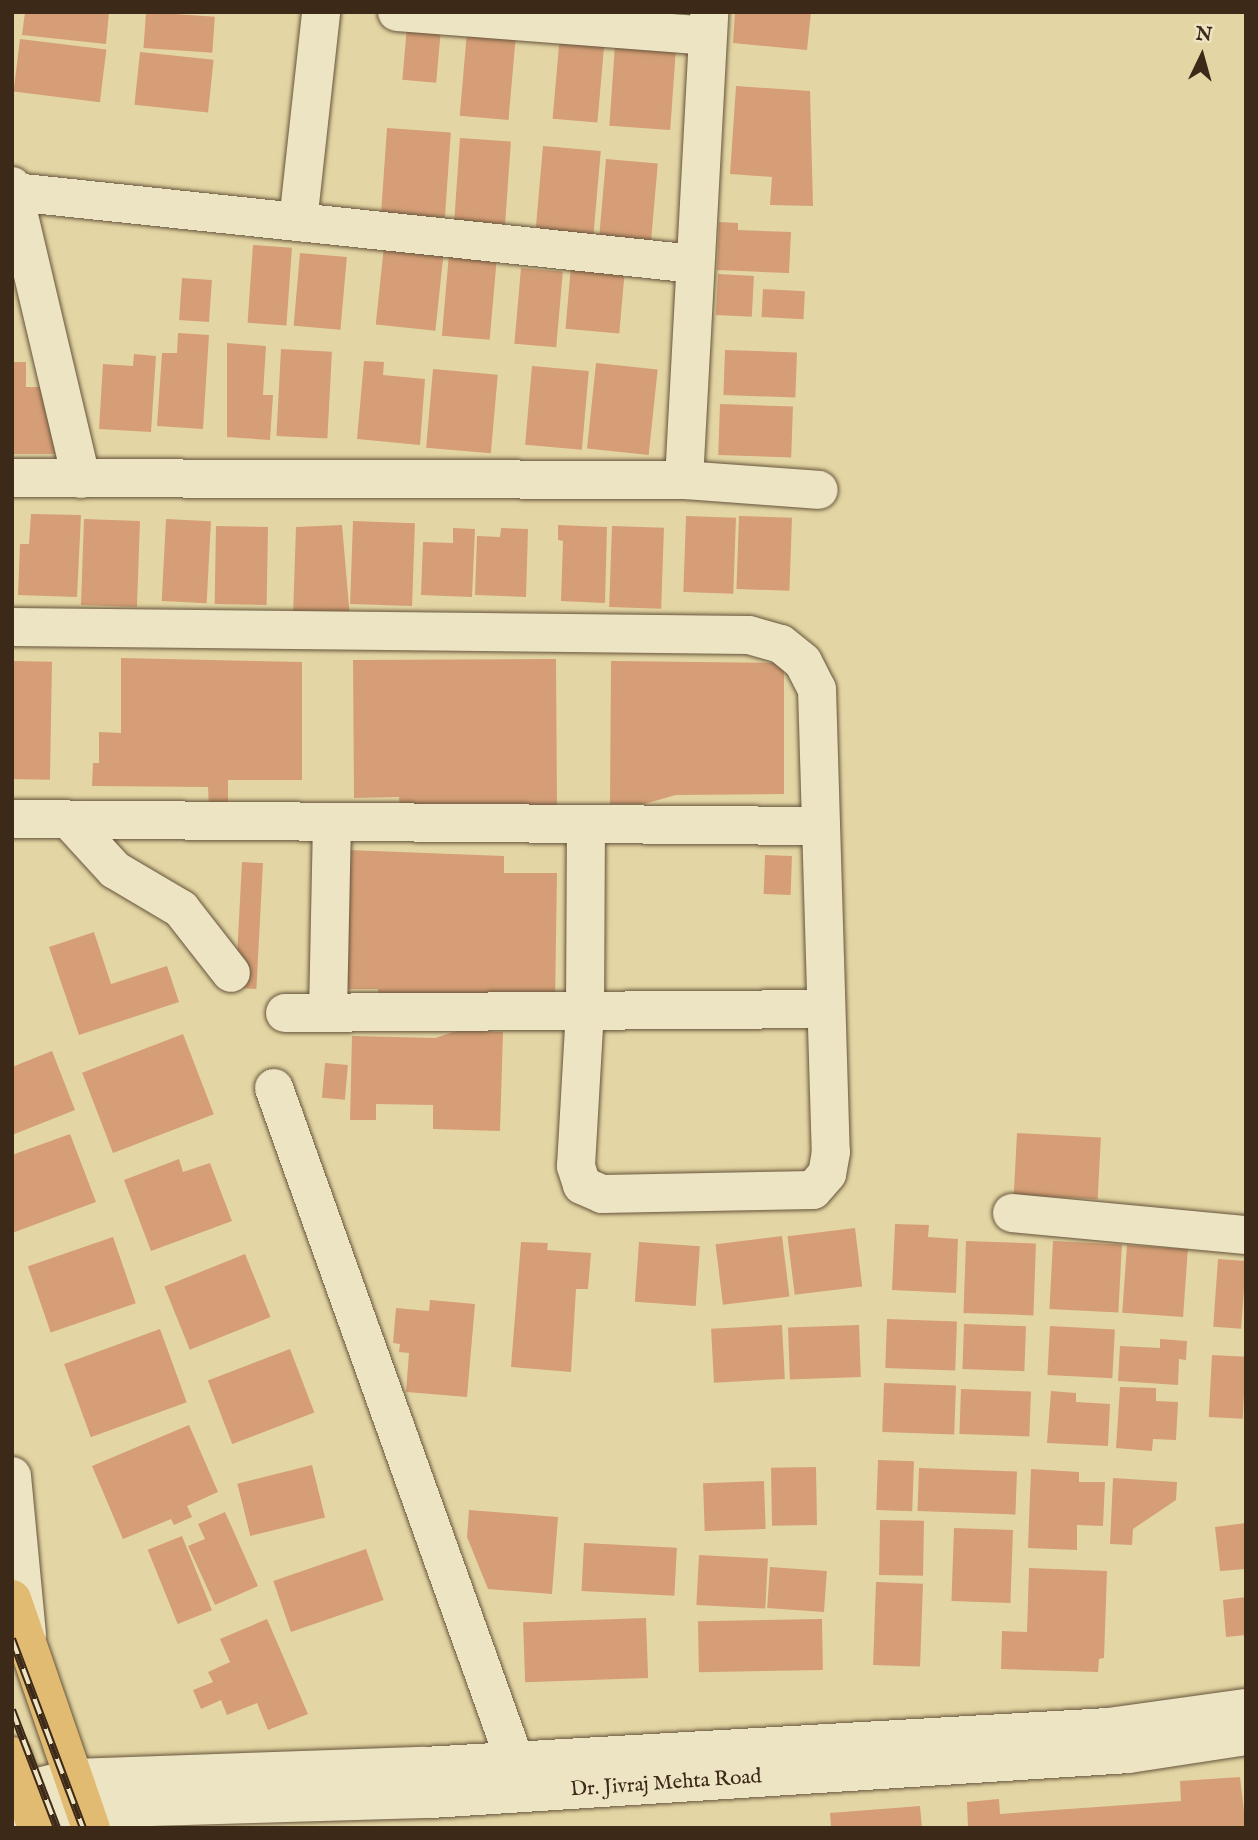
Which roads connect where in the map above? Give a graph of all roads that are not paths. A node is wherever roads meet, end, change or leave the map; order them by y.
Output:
1 (321, 12) edge
2 (397, 12) edge
3 (708, 24) edge
4 (13, 189) edge
5 (298, 222) junction
6 (694, 264) junction
7 (12, 478) edge
8 (81, 478) junction
9 (684, 480) junction
10 (819, 490) dead end
11 (12, 627) edge
12 (12, 819) edge
13 (69, 820) junction
14 (332, 822) junction
15 (586, 824) junction
16 (821, 826) junction
17 (232, 972) dead end
18 (826, 1009) junction
19 (585, 1011) junction
20 (285, 1013) dead end
21 (328, 1013) junction
22 (274, 1088) dead end
23 (1012, 1213) dead end
24 (1246, 1235) edge
25 (12, 1476) edge
26 (12, 1599) edge
27 (27, 1642) junction
28 (1246, 1708) edge
29 (1246, 1736) edge
30 (12, 1756) edge
31 (515, 1761) junction
32 (83, 1805) edge
33 (24, 1811) edge

1 - 5 street
2 - 3 street
3 - 6 street
4 - 5 street
4 - 8 street
5 - 6 street
6 - 9 street
7 - 8 street
8 - 9 street
9 - 10 street
11 - 16 street
12 - 13 street
13 - 14 street
13 - 17 street
14 - 15 street
14 - 21 street
15 - 16 street
15 - 19 street
16 - 18 street
18 - 19 street
18 - 19 street
19 - 21 street
20 - 21 street
22 - 31 street
23 - 24 street
25 - 27 street
26 - 27 main road
27 - 32 main road
28 - 31 street
29 - 32 street, Dr. Jivraj Mehta Road
30 - 33 main road
31 - 32 street
32 - 33 street

